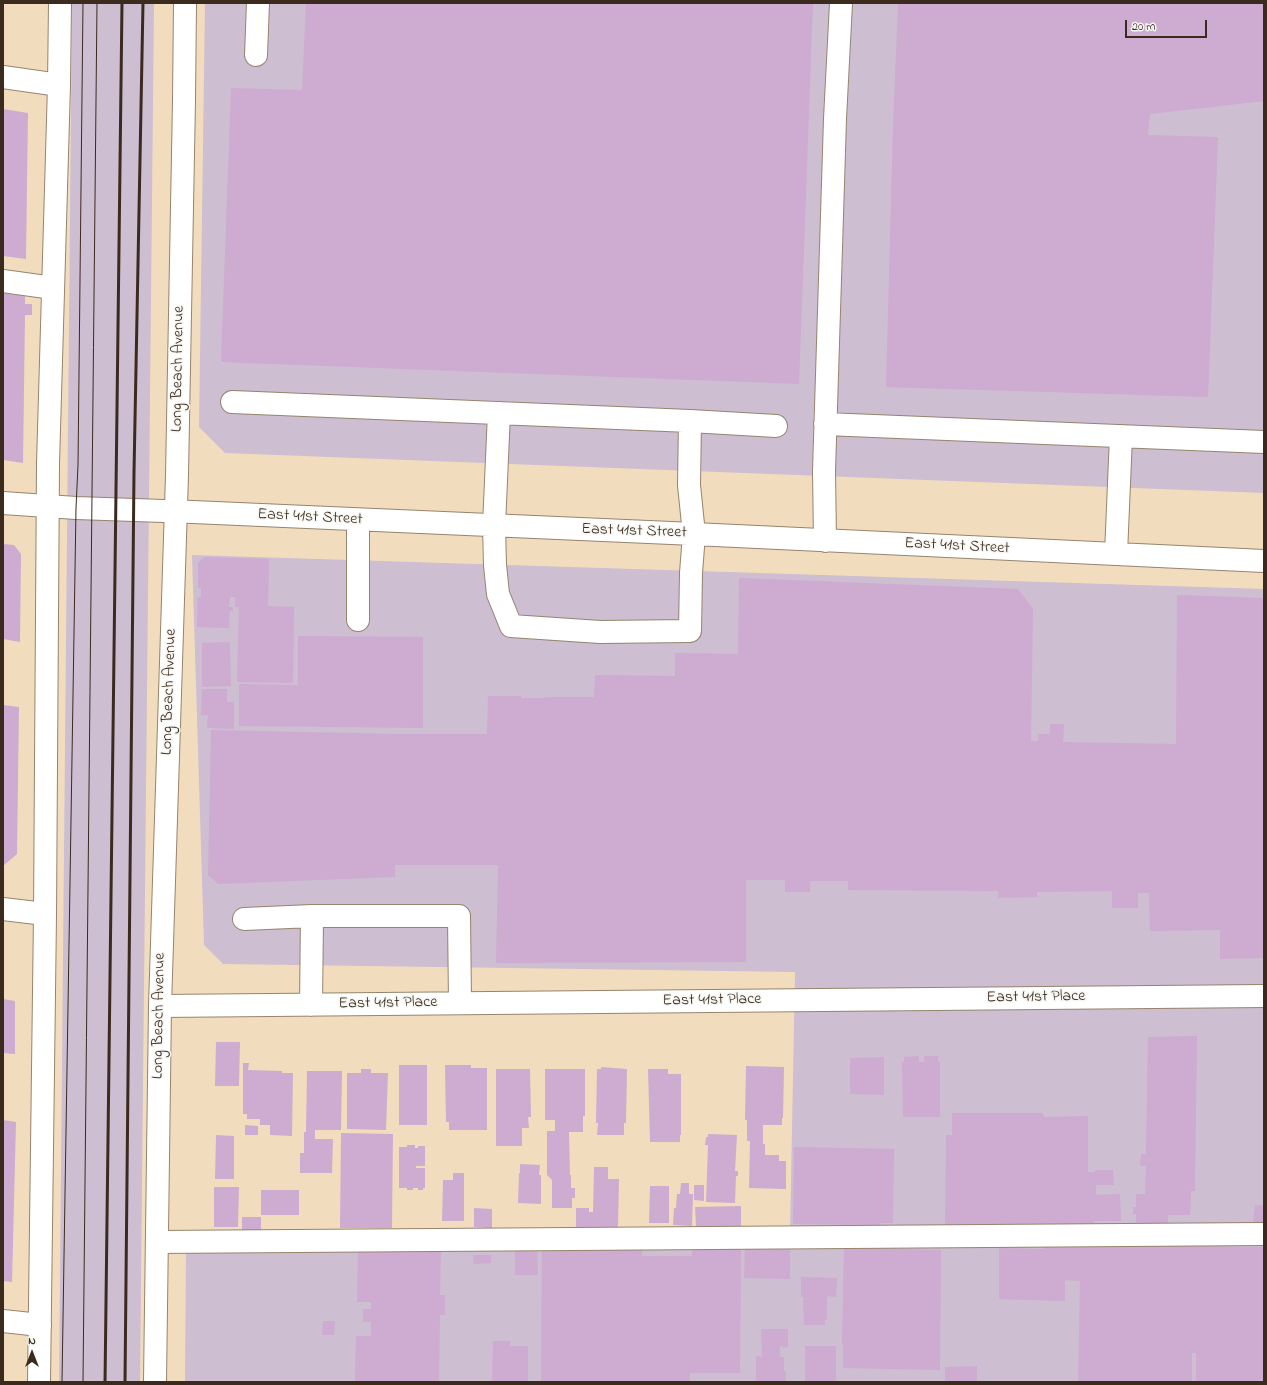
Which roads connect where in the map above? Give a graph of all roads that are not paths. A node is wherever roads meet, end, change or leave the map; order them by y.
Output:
1 (60, 3) edge
2 (185, 3) edge
3 (258, 3) edge
4 (841, 3) edge
5 (256, 55) dead end
6 (3, 77) edge
7 (59, 85) junction
8 (3, 281) edge
9 (53, 288) junction
10 (232, 402) dead end
11 (499, 413) junction
12 (690, 421) junction
13 (826, 424) junction
14 (776, 426) dead end
15 (1121, 436) junction
16 (1264, 442) edge
17 (3, 503) edge
18 (48, 506) junction
19 (175, 512) junction
20 (358, 520) junction
21 (494, 526) junction
22 (694, 534) junction
23 (825, 541) junction
24 (1116, 554) junction
25 (1264, 561) edge
26 (358, 620) dead end
27 (3, 909) edge
28 (45, 914) junction
29 (312, 916) junction
30 (244, 919) dead end
31 (1264, 996) edge
32 (460, 1004) junction
33 (311, 1005) junction
34 (160, 1006) junction
35 (1264, 1234) edge
36 (157, 1242) junction
37 (3, 1321) edge
38 (40, 1325) junction
39 (39, 1382) edge
40 (155, 1382) edge

1 - 7 main road
2 - 19 main road, Long Beach Avenue
3 - 5 main road
4 - 13 main road
6 - 7 main road
7 - 9 main road
8 - 9 main road
9 - 18 main road
10 - 11 main road
11 - 12 main road
11 - 21 main road
12 - 14 main road
12 - 22 main road
13 - 15 main road
13 - 23 main road
15 - 16 main road
15 - 24 main road
17 - 18 main road, East 41st Street
18 - 19 main road, East 41st Street
18 - 28 main road
19 - 20 main road, East 41st Street
19 - 34 main road, Long Beach Avenue
20 - 21 main road, East 41st Street
20 - 26 main road
21 - 22 main road, East 41st Street
21 - 22 main road
22 - 23 main road, East 41st Street
23 - 24 main road, East 41st Street
24 - 25 main road, East 41st Street
27 - 28 main road
28 - 38 main road
29 - 30 main road
29 - 32 main road
29 - 33 main road
31 - 32 main road, East 41st Place
32 - 33 main road, East 41st Place
33 - 34 main road, East 41st Place
34 - 36 main road, Long Beach Avenue
35 - 36 main road
36 - 40 main road, Long Beach Avenue
37 - 38 main road
38 - 39 main road

